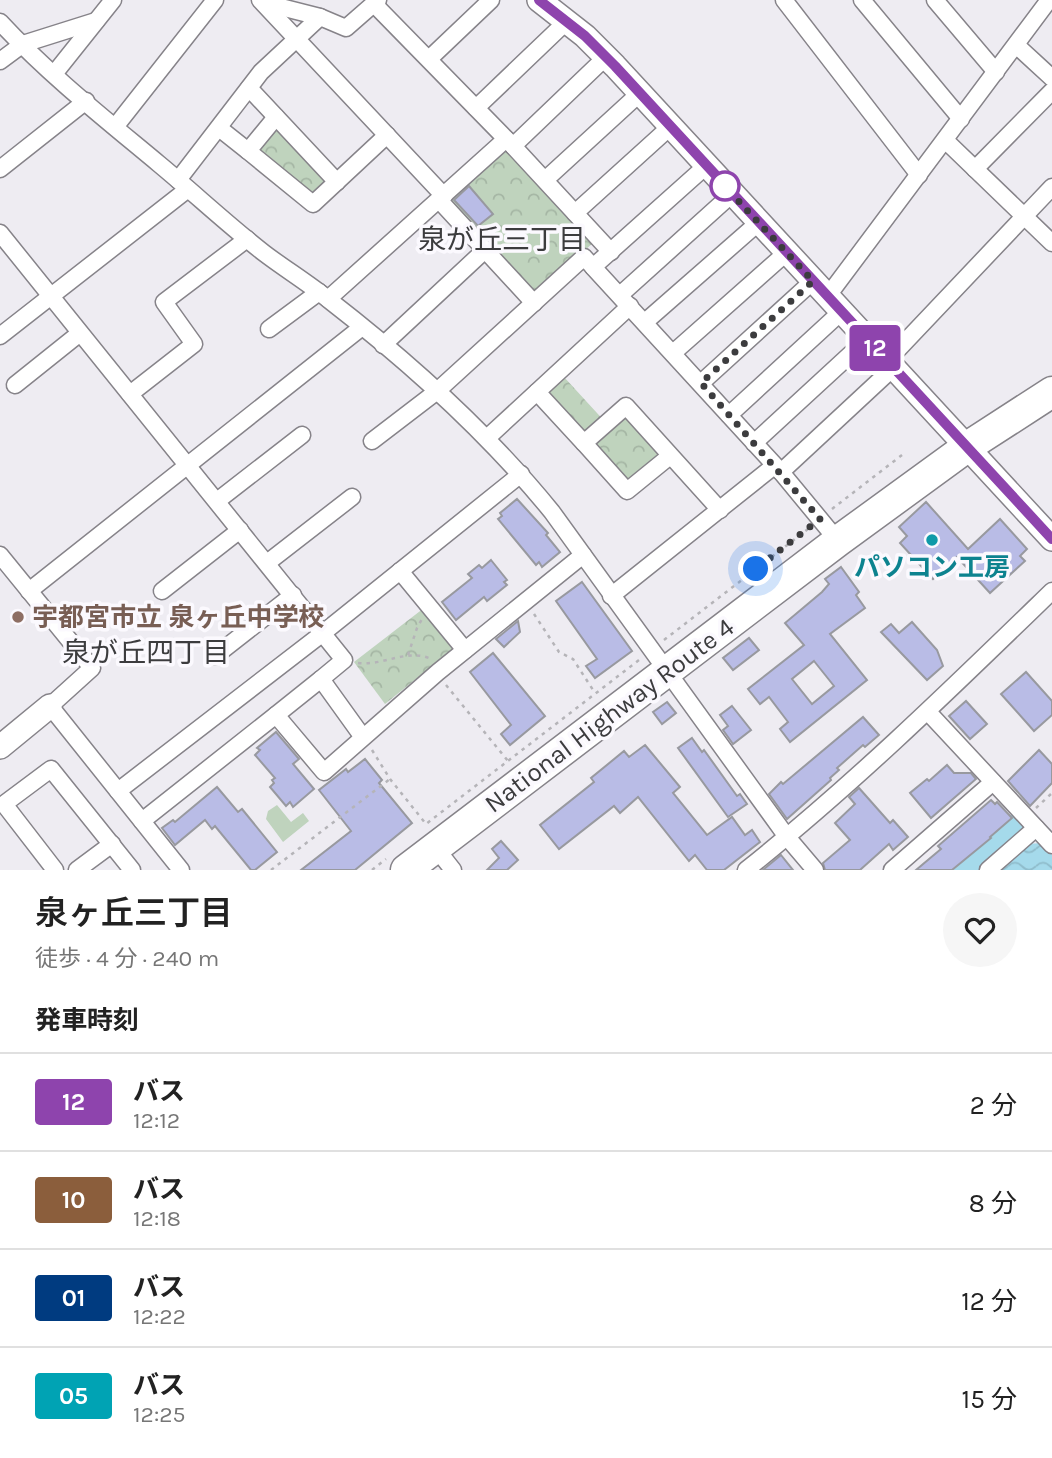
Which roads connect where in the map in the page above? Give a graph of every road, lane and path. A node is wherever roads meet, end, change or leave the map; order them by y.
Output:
1 (113, 0) edge
2 (215, 0) edge
3 (491, 0) edge
4 (539, 0) edge
5 (784, 0) edge
6 (862, 0) edge
7 (935, 0) edge
8 (1049, 0) edge
9 (262, 1) edge
10 (376, 2) edge
11 (320, 17) junction
12 (96, 21) junction
13 (0, 22) edge
14 (567, 22) junction
15 (297, 38) junction
16 (23, 44) junction
17 (1016, 45) junction
18 (606, 57) junction
19 (429, 59) junction
20 (0, 61) edge
21 (996, 72) junction
22 (54, 74) junction
23 (1052, 78) edge
24 (249, 88) junction
25 (1052, 91) edge
26 (640, 93) junction
27 (86, 101) junction
28 (476, 108) junction
29 (276, 117) junction
30 (961, 119) junction
31 (115, 127) junction
32 (670, 127) junction
33 (219, 128) junction
34 (387, 135) junction
35 (945, 140) junction
36 (509, 142) junction
37 (248, 151) junction
38 (706, 166) junction
39 (0, 169) edge
40 (975, 169) junction
41 (919, 175) junction
42 (545, 180) junction
43 (337, 182) junction
44 (183, 184) junction
45 (1052, 187) edge
46 (732, 194) junction
47 (442, 198) junction
48 (575, 213) junction
49 (1024, 216) junction
50 (758, 223) junction
51 (0, 233) edge
52 (247, 239) junction
53 (1052, 243) edge
54 (485, 250) junction
55 (611, 252) junction
56 (786, 253) junction
57 (593, 267) junction
58 (323, 295) junction
59 (51, 296) junction
60 (827, 297) junction
61 (625, 301) junction
62 (534, 303) junction
63 (645, 322) junction
64 (362, 327) junction
65 (268, 329) dead end
66 (80, 332) junction
67 (0, 336) edge
68 (867, 339) junction
69 (383, 345) junction
70 (673, 353) junction
71 (890, 364) junction
72 (701, 383) junction
73 (15, 385) dead end
74 (436, 392) junction
75 (537, 392) junction
76 (1052, 392) edge
77 (130, 394) junction
78 (729, 415) junction
79 (302, 435) dead end
80 (487, 438) junction
81 (372, 441) dead end
82 (584, 443) junction
83 (754, 443) junction
84 (967, 447) junction
85 (902, 455) dead end
86 (670, 456) junction
87 (187, 464) junction
88 (778, 469) junction
89 (521, 474) junction
90 (352, 496) dead end
91 (217, 501) junction
92 (720, 510) junction
93 (240, 530) junction
94 (829, 530) junction
95 (1052, 539) edge
96 (0, 555) edge
97 (583, 555) junction
98 (267, 564) junction
99 (400, 571) junction
100 (29, 591) junction
101 (162, 591) dead end
102 (1052, 591) edge
103 (293, 595) junction
104 (611, 596) junction
105 (526, 602) junction
106 (428, 606) junction
107 (323, 633) junction
108 (465, 650) junction
109 (408, 655) junction
110 (215, 656) dead end
111 (344, 660) junction
112 (658, 661) junction
113 (440, 670) junction
114 (321, 679) junction
115 (596, 694) junction
116 (50, 706) junction
117 (928, 712) junction
118 (276, 715) junction
119 (362, 736) junction
120 (0, 747) edge
121 (508, 761) junction
122 (390, 779) junction
123 (993, 782) junction
124 (118, 790) junction
125 (1052, 793) edge
126 (142, 821) junction
127 (1031, 822) junction
128 (787, 837) junction
129 (112, 844) junction
130 (1052, 845) edge
131 (444, 859) edge
132 (388, 869) edge
133 (55, 870) edge
134 (77, 870) edge
135 (132, 870) edge
136 (181, 870) edge
137 (271, 870) edge
138 (746, 870) edge
139 (815, 870) edge
140 (892, 870) edge
141 (988, 870) edge

1 - 12 street
2 - 31 street
3 - 19 street
4 - 14 street
5 - 41 street
6 - 30 street
7 - 21 street
8 - 17 street
9 - 11 street
9 - 15 street
10 - 11 street
10 - 19 street
11 - 15 street
12 - 16 street
12 - 22 street
13 - 16 street
14 - 18 street
14 - 28 street
15 - 24 street
15 - 34 street
16 - 20 street
16 - 22 street
17 - 21 street
17 - 23 street
18 - 26 street
18 - 36 street
19 - 28 street
21 - 30 street
22 - 27 street
24 - 29 street
24 - 33 street
25 - 40 street
26 - 32 street
26 - 42 street
27 - 31 street
27 - 39 street
28 - 36 street
29 - 37 street
29 - 43 street
30 - 35 street
31 - 44 street
32 - 38 street
32 - 48 street
33 - 37 street
33 - 44 street
34 - 43 street
34 - 47 street
35 - 40 street
35 - 41 street
36 - 42 street
36 - 47 street
37 - 43 street
38 - 46 street
38 - 55 street
40 - 49 street
41 - 60 street
42 - 48 street
44 - 52 street
44 - 59 street
45 - 49 street
46 - 50 street
46 - 61 street
47 - 54 street
47 - 58 street
48 - 55 street
49 - 53 street
49 - 71 street
50 - 56 street
50 - 63 street
51 - 59 street
52 - 58 street
52 - 77 street
54 - 62 street
54 - 69 street
55 - 57 street
56 - 60 street
56 - 70 street
57 - 61 street
57 - 62 street
58 - 64 street
58 - 65 street
59 - 66 street
59 - 67 street
60 - 68 street
60 - 72 street
60 - 78 street
61 - 63 street
61 - 75 street
62 - 74 street
63 - 70 street
64 - 69 street
64 - 87 street
66 - 73 street
66 - 77 street
68 - 71 street
68 - 83 street
69 - 74 street
70 - 72 street
71 - 84 street
71 - 88 street
72 - 78 street
74 - 80 street
74 - 81 street
75 - 80 street
75 - 82 street
76 - 84 highway, National Highway Route 4
77 - 87 street
78 - 83 street
79 - 91 street
80 - 89 street
82 - 86 street
82 - 86 street
83 - 88 street
84 - 94 highway, National Highway Route 4
84 - 95 street
85 - 94 path
86 - 92 street
87 - 91 street
87 - 100 street
88 - 92 street
88 - 94 street
89 - 97 street
89 - 99 street
90 - 98 street
91 - 93 street
92 - 104 street
93 - 98 street
93 - 101 street
94 - 112 highway, National Highway Route 4
94 - 112 path
96 - 100 street
97 - 104 street
97 - 105 street
98 - 103 street
99 - 106 street
99 - 107 street
100 - 116 street
102 - 117 street
103 - 107 street
103 - 110 street
104 - 112 street
105 - 108 street
105 - 115 path
106 - 108 street
106 - 109 path
107 - 111 street
107 - 124 street
108 - 113 street
109 - 111 path
109 - 113 path
111 - 114 street
112 - 115 path
112 - 128 street
112 - 131 highway, National Highway Route 4
113 - 119 street
113 - 121 path
114 - 118 street
114 - 119 street
115 - 121 path
116 - 120 street
116 - 124 street
117 - 123 street
117 - 128 street
118 - 119 street
118 - 126 street
119 - 122 path
121 - 122 path
122 - 137 path
123 - 127 street
123 - 140 street
124 - 126 street
125 - 127 path
126 - 136 street
127 - 130 street
127 - 141 street
128 - 138 street
128 - 139 street
129 - 133 street
129 - 134 street
129 - 135 street
131 - 132 highway, National Highway Route 4

